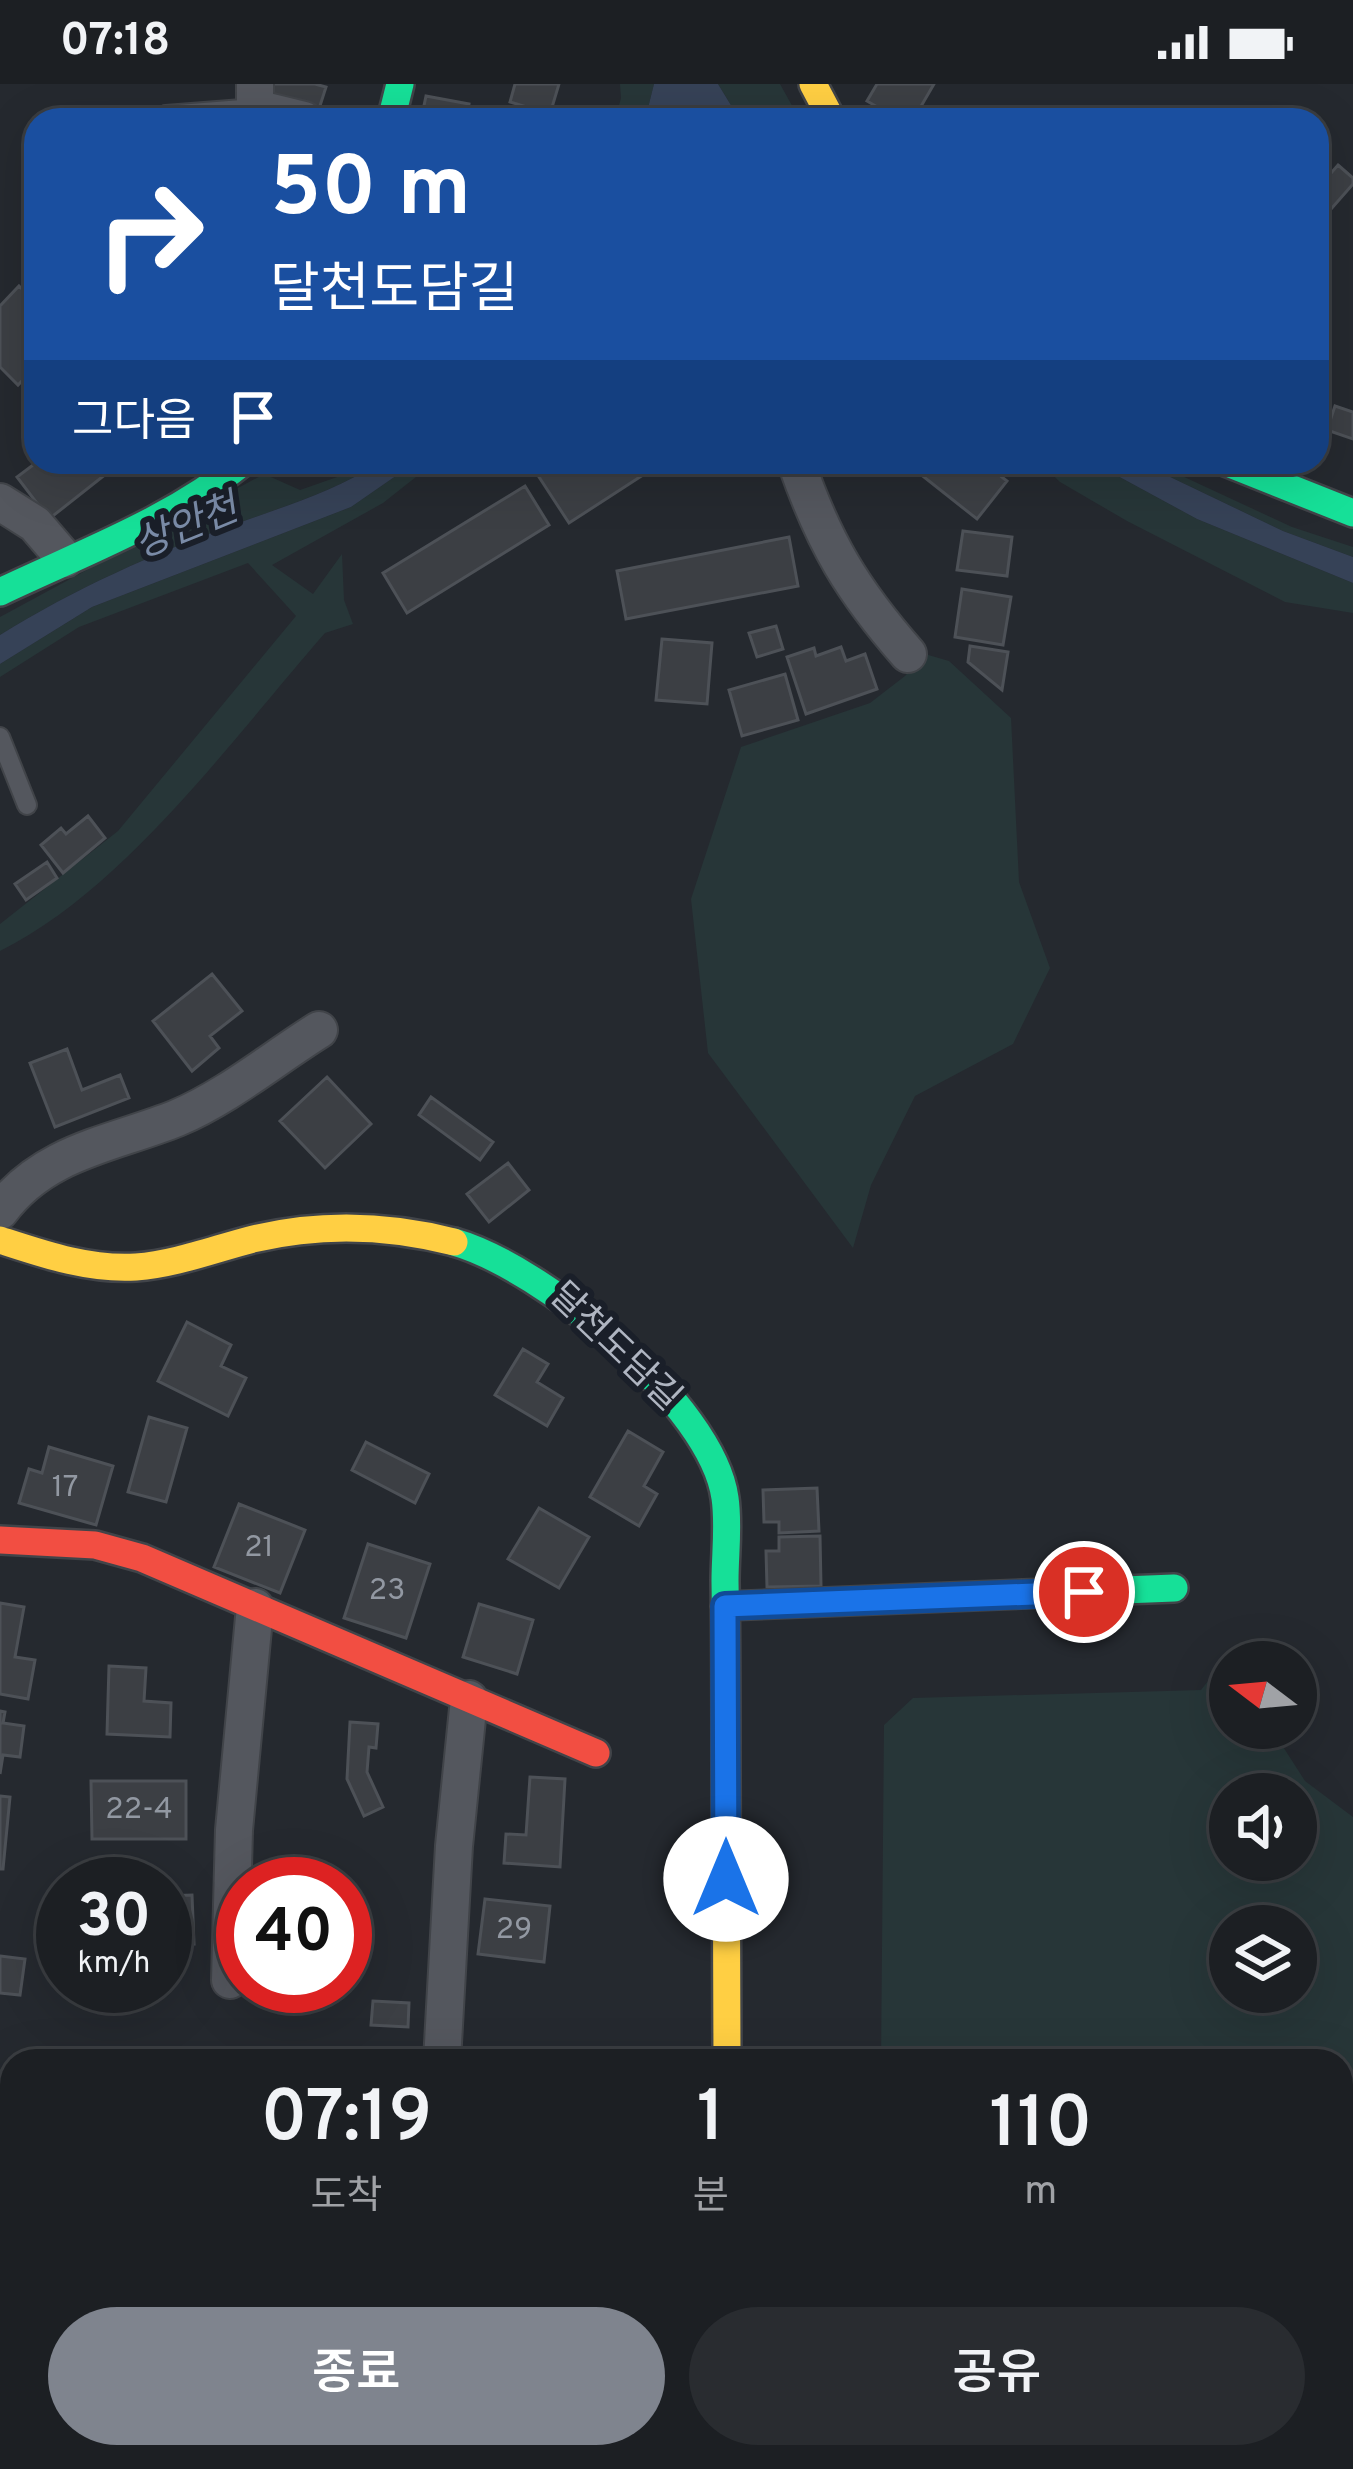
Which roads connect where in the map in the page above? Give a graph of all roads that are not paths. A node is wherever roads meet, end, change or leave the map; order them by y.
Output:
1 (255, 96) edge
2 (199, 108) edge
3 (230, 474) edge
4 (800, 474) edge
5 (1256, 474) edge
6 (0, 502) edge
7 (1353, 512) edge
8 (65, 559) junction
9 (0, 592) edge
10 (908, 654) dead end
11 (0, 737) edge
12 (27, 805) dead end
13 (319, 1030) dead end
14 (0, 1211) edge
15 (0, 1240) edge
16 (0, 1540) edge
17 (1174, 1588) dead end
18 (725, 1606) junction
19 (256, 1607) junction
20 (470, 1699) junction
21 (596, 1754) dead end
22 (233, 1857) edge
23 (443, 2049) edge
24 (727, 2049) edge

1 - 2 lane
3 - 8 street
4 - 10 street
5 - 7 street
6 - 8 street
8 - 9 street
11 - 12 lane
13 - 14 street
15 - 18 street, 달천도담길
16 - 19 street
17 - 18 street
18 - 24 street, 달천도담길
19 - 20 street
19 - 22 street
20 - 21 street
20 - 23 street

